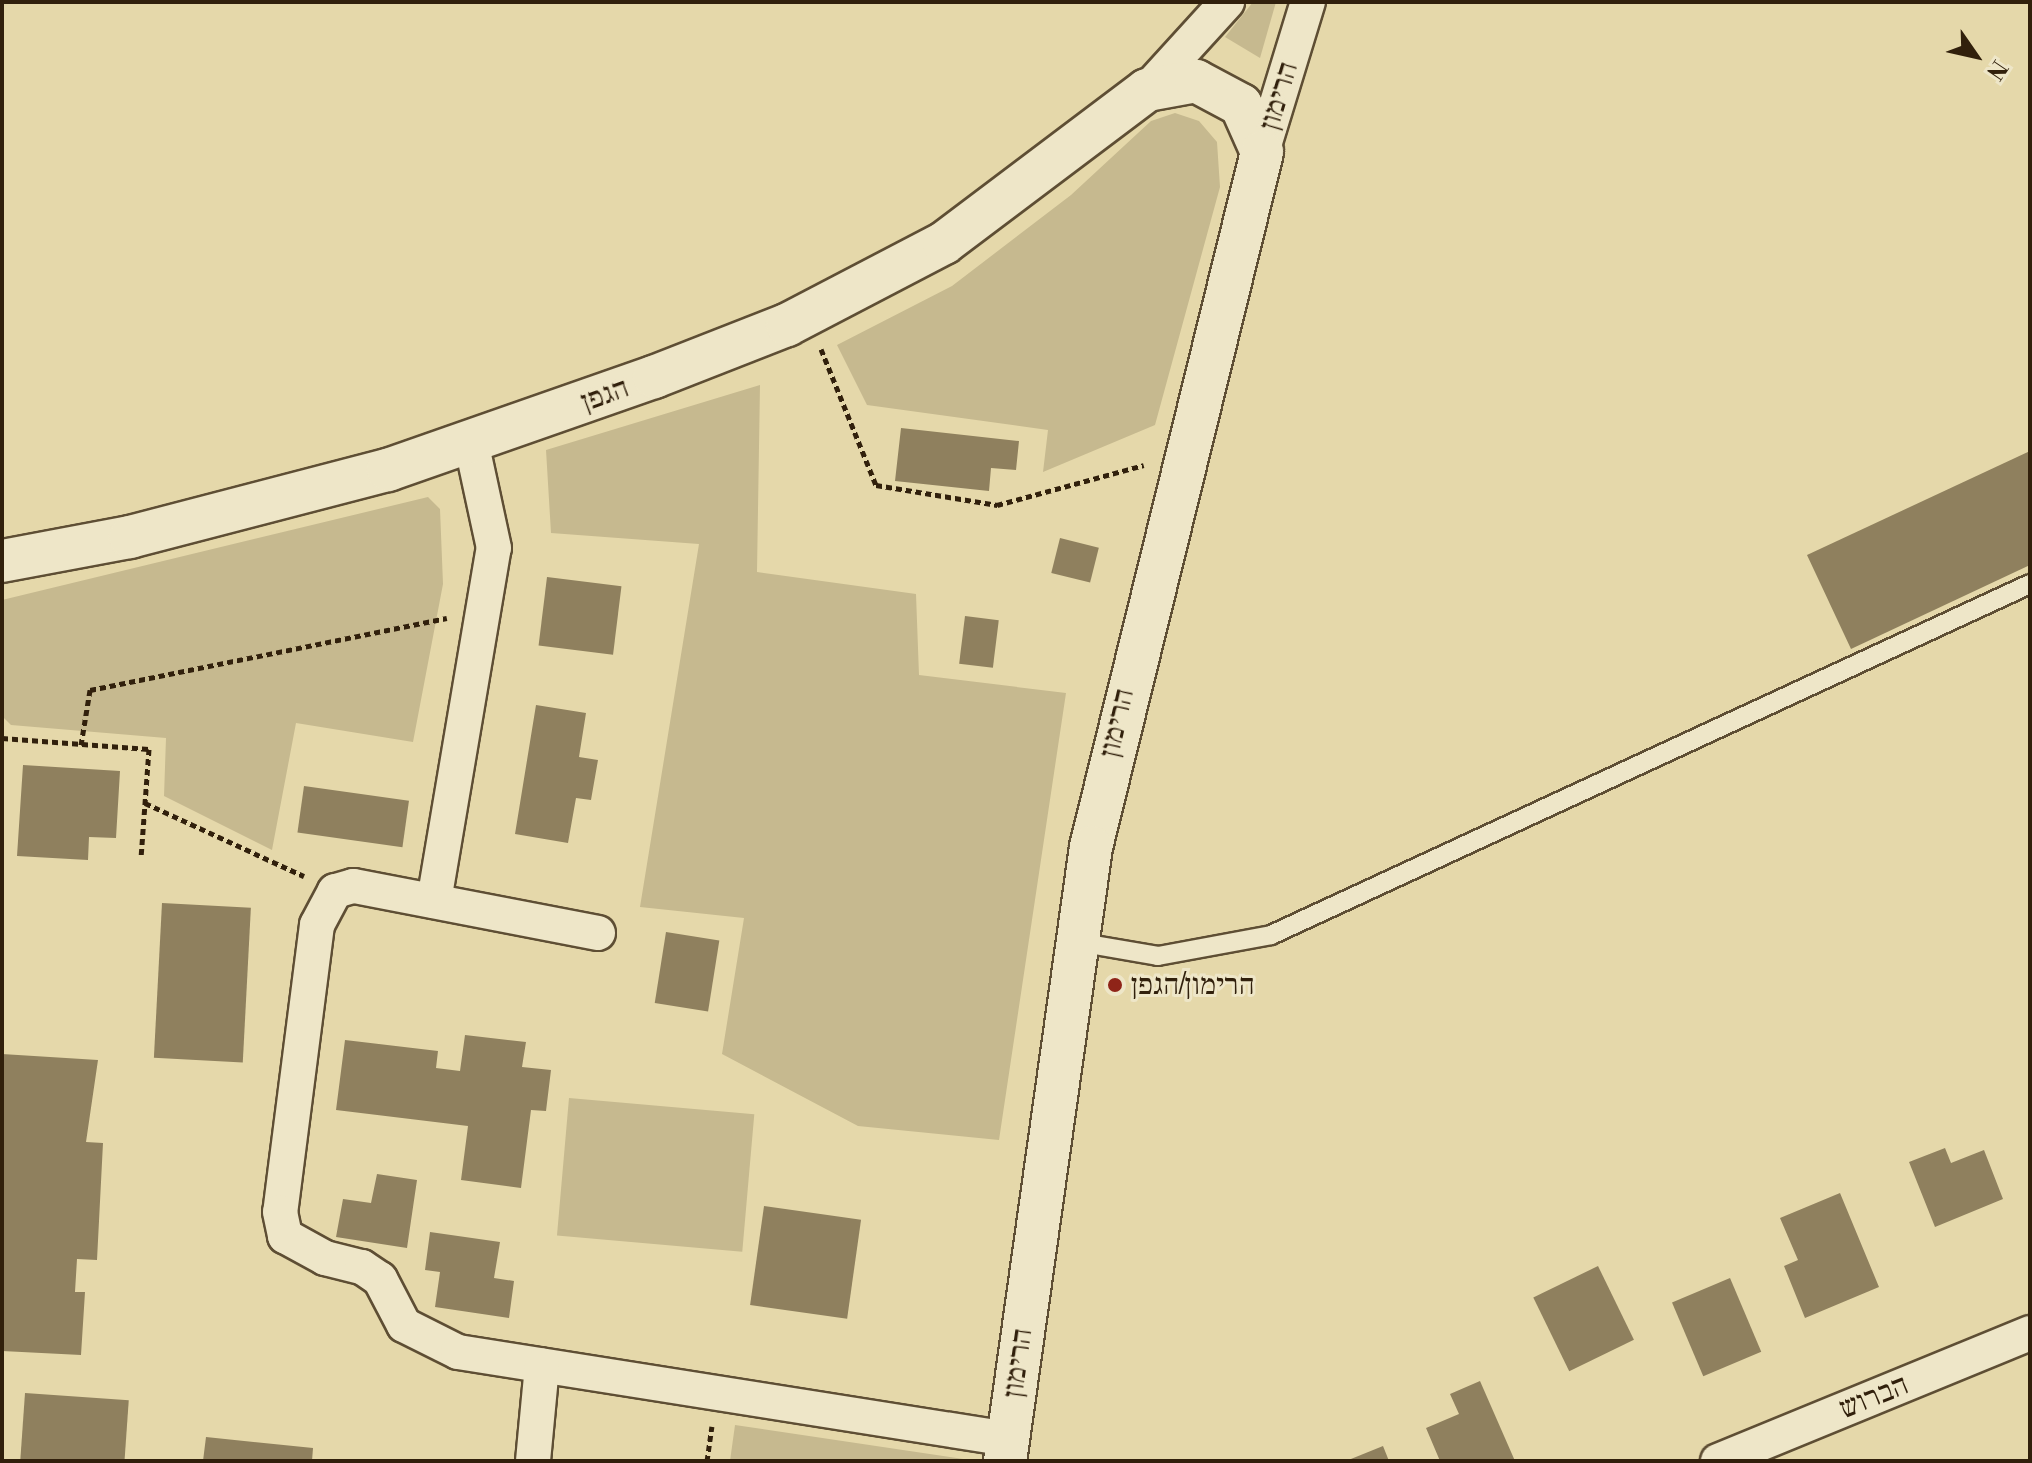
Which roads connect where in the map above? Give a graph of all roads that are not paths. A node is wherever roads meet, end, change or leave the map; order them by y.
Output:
1 (1227, 2) edge
2 (1308, 2) edge
3 (1147, 90) junction
4 (1262, 152) junction
5 (471, 442) junction
6 (2, 561) edge
7 (2030, 584) edge
8 (434, 901) junction
9 (598, 933) dead end
10 (1076, 942) junction
11 (2030, 1333) edge
12 (542, 1365) junction
13 (1006, 1450) edge
14 (533, 1461) edge
15 (1718, 1461) edge

1 - 3 street, הגפן
2 - 4 street, הרימון
3 - 4 street, הגפן
3 - 5 street, הגפן
4 - 10 street, הרימון
5 - 6 street, הגפן
5 - 8 street
7 - 10 lane
8 - 9 street
8 - 12 street
10 - 13 street, הרימון
11 - 15 street, הברוש
12 - 13 street
12 - 14 street

